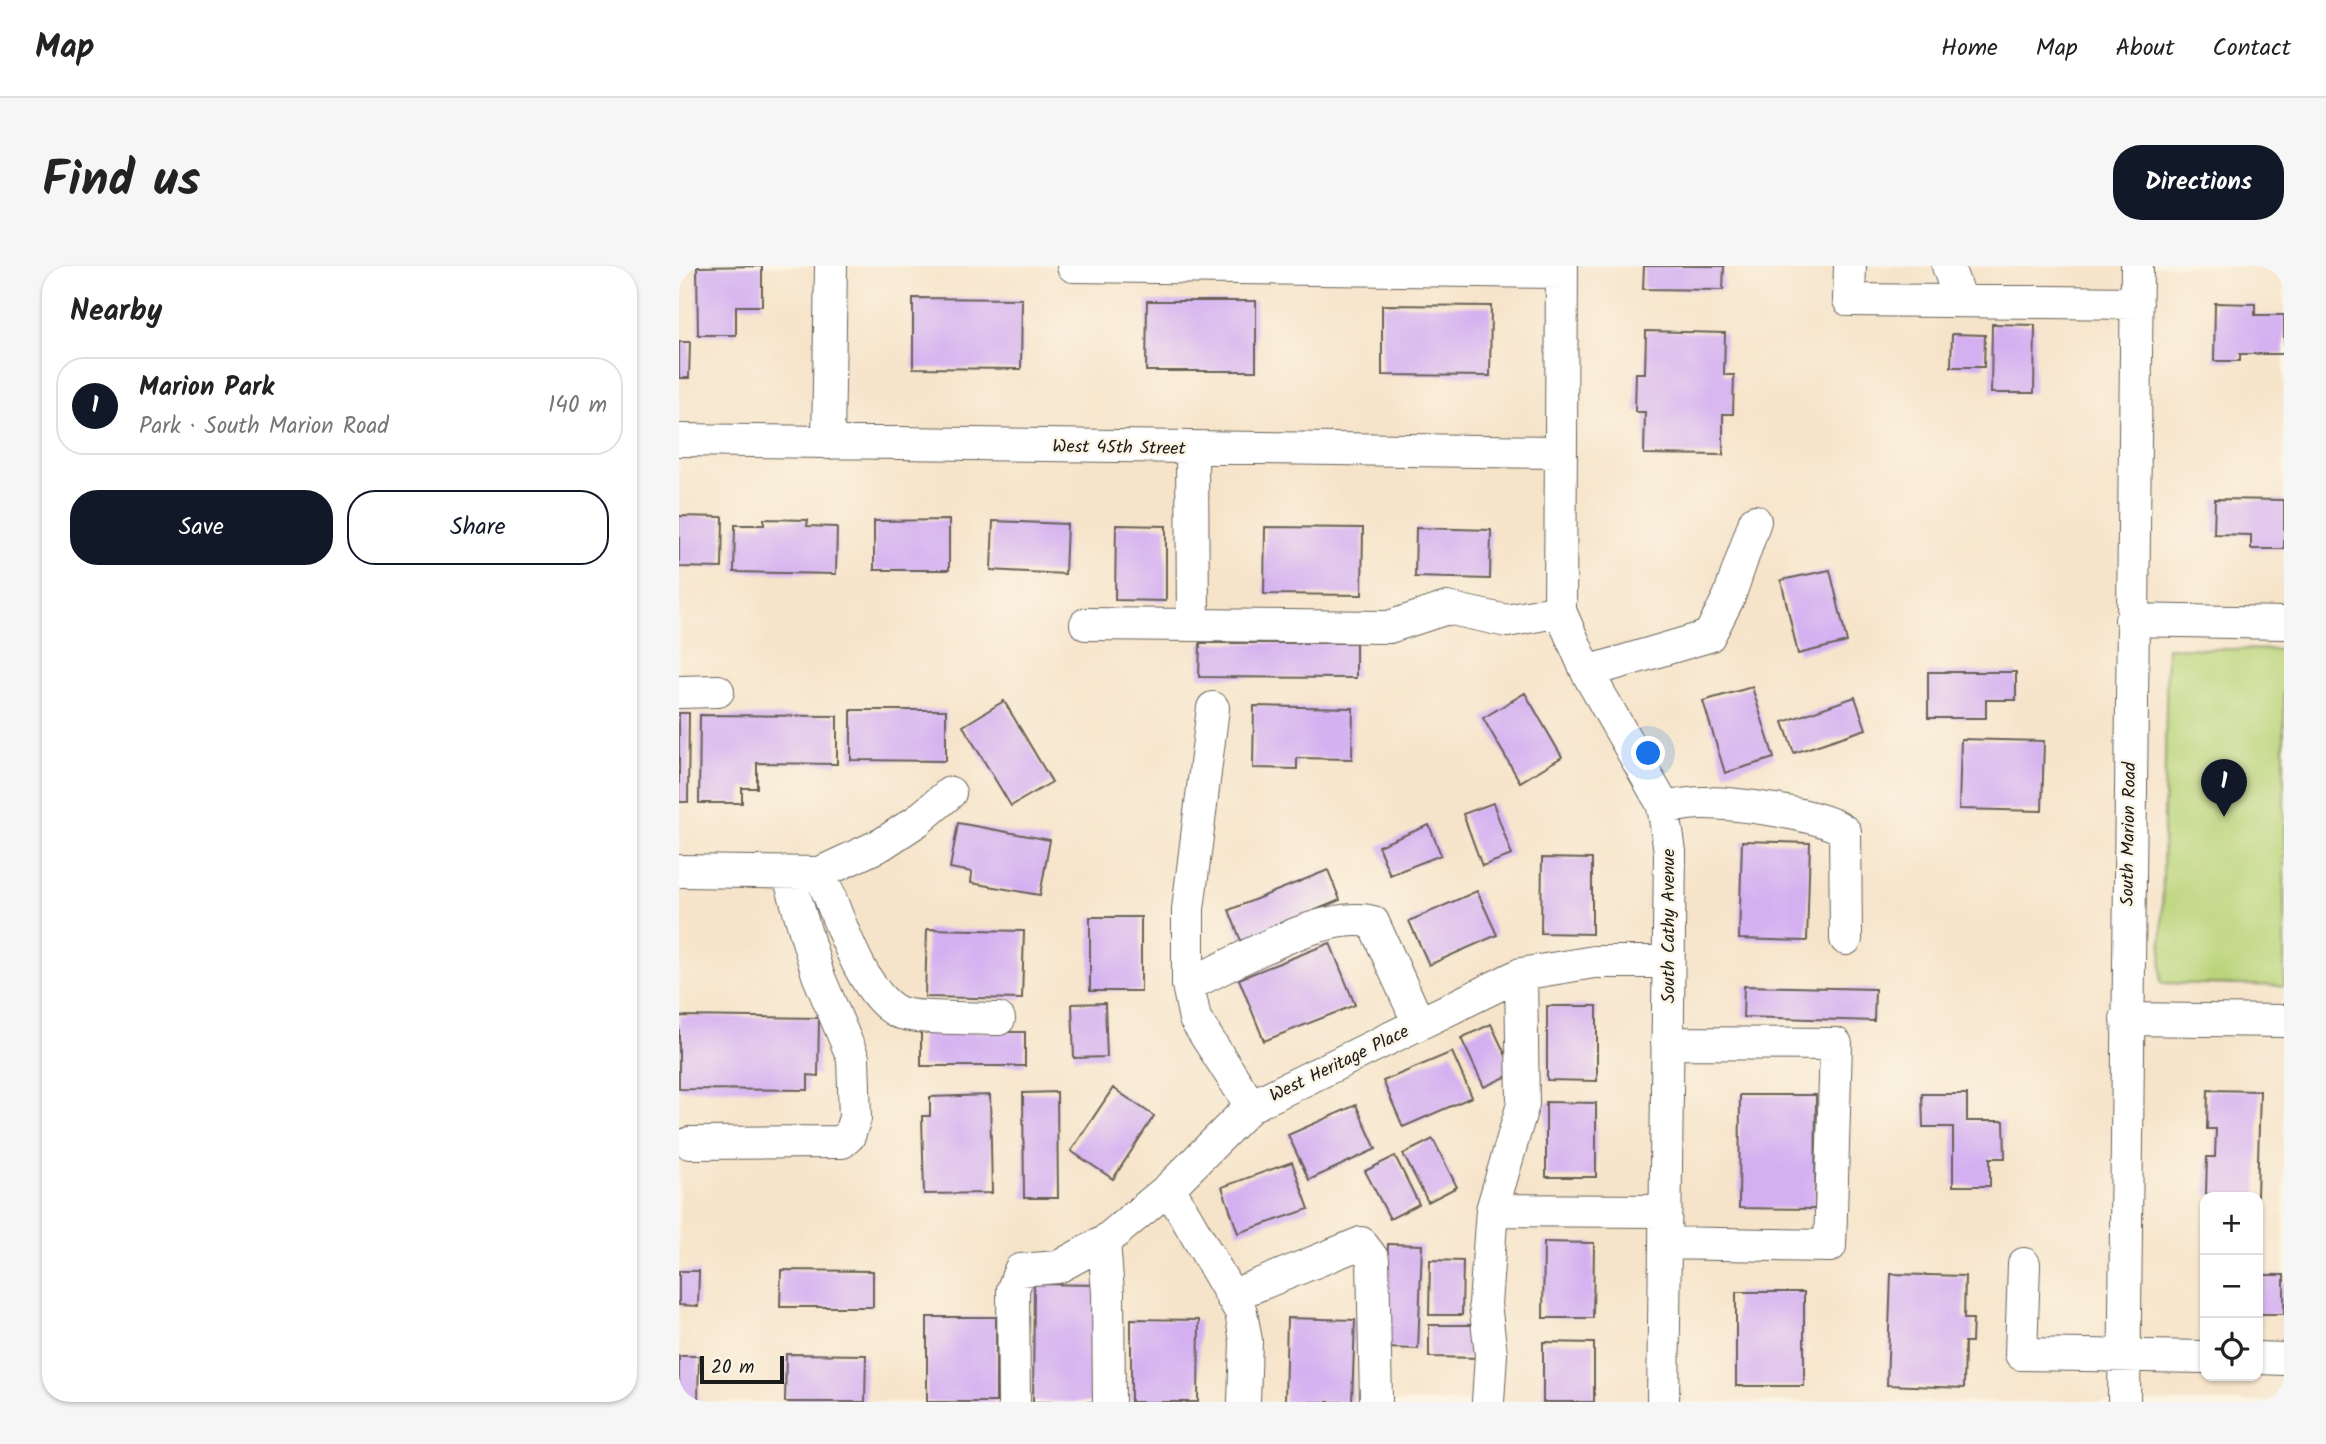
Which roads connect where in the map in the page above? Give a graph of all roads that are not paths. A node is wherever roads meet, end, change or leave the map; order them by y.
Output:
1 (831, 266) edge
2 (1073, 266) edge
3 (1850, 266) edge
4 (1948, 266) edge
5 (2137, 266) edge
6 (1562, 269) edge
7 (1960, 301) junction
8 (2137, 303) junction
9 (679, 440) edge
10 (828, 443) junction
11 (1192, 447) junction
12 (1559, 452) junction
13 (1755, 522) dead end
14 (1560, 611) junction
15 (2131, 620) junction
16 (2284, 623) edge
17 (1086, 624) dead end
18 (1193, 625) junction
19 (1587, 672) junction
20 (718, 691) dead end
21 (679, 692) edge
22 (1213, 708) dead end
23 (950, 793) dead end
24 (1663, 808) junction
25 (679, 871) edge
26 (788, 873) junction
27 (820, 873) junction
28 (1846, 939) dead end
29 (1668, 962) junction
30 (1521, 974) junction
31 (1188, 985) junction
32 (999, 1019) dead end
33 (2126, 1019) junction
34 (2284, 1021) edge
35 (1419, 1024) junction
36 (1667, 1043) junction
37 (1251, 1106) junction
38 (690, 1143) dead end
39 (1169, 1188) junction
40 (1492, 1210) junction
41 (1665, 1211) junction
42 (1104, 1242) junction
43 (1665, 1243) junction
44 (2024, 1264) dead end
45 (1231, 1296) junction
46 (2124, 1356) junction
47 (2200, 1357) edge
48 (2263, 1358) edge
49 (2284, 1359) edge
50 (1014, 1402) edge
51 (1109, 1402) edge
52 (1244, 1402) edge
53 (1376, 1402) edge
54 (1488, 1402) edge
55 (1663, 1402) edge
56 (2124, 1402) edge

1 - 10 street
2 - 6 street
3 - 7 street
4 - 7 street
5 - 8 street, South Marion Road
6 - 12 street, South Cathy Avenue
7 - 8 street
8 - 15 street, South Marion Road
9 - 10 street, West 45th Street
10 - 11 street, West 45th Street
11 - 12 street, West 45th Street
11 - 18 street
12 - 14 street, South Cathy Avenue
13 - 19 street
14 - 18 street
14 - 19 street, South Cathy Avenue
15 - 16 street
15 - 33 street, South Marion Road
17 - 18 street
19 - 24 street, South Cathy Avenue
20 - 21 street
22 - 31 street
23 - 27 street
24 - 28 street
24 - 29 street, South Cathy Avenue
25 - 26 street
26 - 27 street
26 - 38 street
27 - 32 street
29 - 30 street, West Heritage Place
29 - 36 street, South Cathy Avenue
30 - 35 street, West Heritage Place
30 - 40 street
31 - 35 street
31 - 37 street
33 - 34 street
33 - 46 street, South Marion Road
35 - 37 street, West Heritage Place
36 - 41 street, South Cathy Avenue
36 - 43 street
37 - 39 street, West Heritage Place
39 - 42 street, West Heritage Place
39 - 45 street
40 - 41 street
40 - 54 street
41 - 43 street, South Cathy Avenue
42 - 50 street, West Heritage Place
42 - 51 street
43 - 55 street, South Cathy Avenue
44 - 46 street
45 - 52 street
45 - 53 street
46 - 47 street
46 - 56 street, South Marion Road
48 - 49 street

